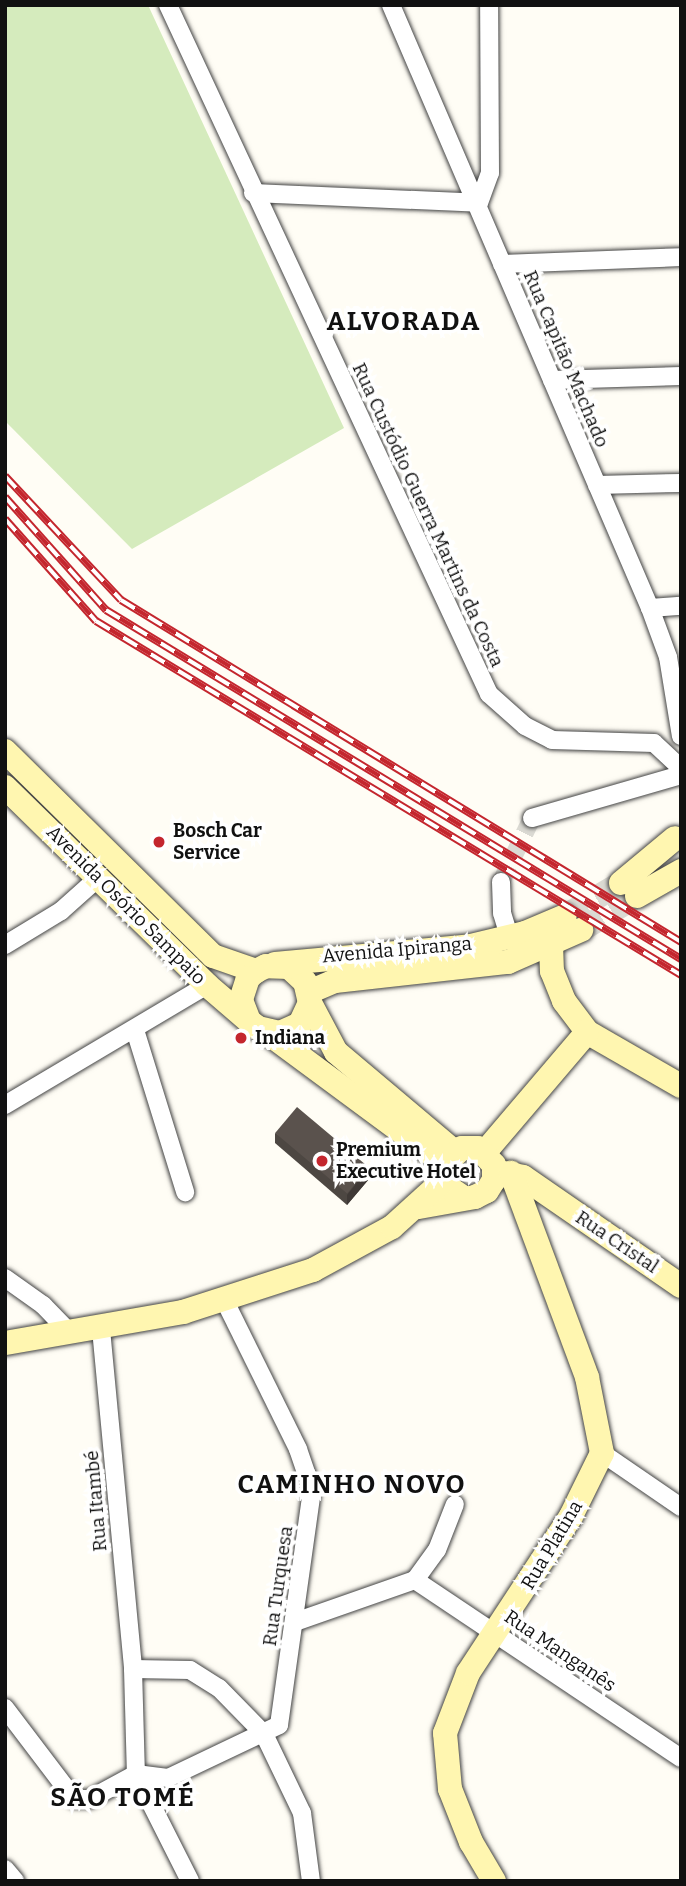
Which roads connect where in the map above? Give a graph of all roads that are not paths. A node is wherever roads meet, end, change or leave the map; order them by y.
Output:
1 (167, 5) edge
2 (391, 5) edge
3 (489, 5) edge
4 (253, 193) junction
5 (479, 203) junction
6 (681, 257) edge
7 (502, 264) junction
8 (681, 376) edge
9 (552, 380) junction
10 (681, 484) edge
11 (597, 485) junction
12 (681, 606) edge
13 (650, 608) junction
14 (681, 736) edge
15 (5, 751) edge
16 (15, 767) edge
17 (681, 768) edge
18 (681, 775) edge
19 (5, 787) edge
20 (532, 818) dead end
21 (679, 842) edge
22 (681, 871) edge
23 (99, 877) junction
24 (501, 882) tunnel mouth
25 (509, 936) junction
26 (551, 944) junction
27 (5, 945) edge
28 (261, 968) junction
29 (207, 985) junction
30 (309, 998) junction
31 (259, 1027) junction
32 (135, 1030) junction
33 (587, 1032) junction
34 (681, 1086) edge
35 (5, 1105) edge
36 (497, 1166) junction
37 (458, 1177) junction
38 (185, 1192) dead end
39 (521, 1196) junction
40 (554, 1200) junction
41 (5, 1278) edge
42 (681, 1286) edge
43 (224, 1299) junction
44 (101, 1329) junction
45 (69, 1332) junction
46 (5, 1343) edge
47 (602, 1452) junction
48 (455, 1504) dead end
49 (681, 1507) edge
50 (415, 1580) junction
51 (295, 1622) junction
52 (497, 1635) junction
53 (133, 1669) junction
54 (5, 1708) edge
55 (264, 1734) junction
56 (681, 1758) edge
57 (136, 1774) junction
58 (5, 1869) edge
59 (15, 1881) edge
60 (190, 1881) edge
61 (311, 1881) edge
62 (494, 1881) edge

1 - 4 street, Rua Custódio Guerra Martins da Costa
2 - 5 street, Rua Capitão Machado
3 - 5 street
4 - 5 street
4 - 17 street, Rua Custódio Guerra Martins da Costa
5 - 7 street, Rua Capitão Machado
6 - 7 street
7 - 9 street, Rua Capitão Machado
8 - 9 street
9 - 11 street, Rua Capitão Machado
10 - 11 street
11 - 13 street, Rua Capitão Machado
12 - 13 street
13 - 14 street, Rua Capitão Machado
15 - 16 street, Avenida Osório Sampaio
16 - 28 street, Avenida Osório Sampaio
18 - 20 street
19 - 23 street, Avenida Osório Sampaio
21 - 22 street
23 - 27 street
23 - 29 street, Avenida Osório Sampaio
24 - 25 street
25 - 26 street, Avenida Ipiranga
25 - 28 street, Avenida Ipiranga
26 - 30 street, Avenida Ipiranga
26 - 33 street
28 - 30 street
28 - 31 street
29 - 31 street, Avenida Osório Sampaio
29 - 32 street
30 - 31 street
30 - 37 street
31 - 37 street, Avenida Osório Sampaio
32 - 35 street
32 - 38 street
33 - 34 street
33 - 36 street
36 - 37 street
36 - 37 street
36 - 39 street
36 - 40 street, Rua Cristal
37 - 39 street
37 - 43 street
39 - 40 street, Rua Cristal
39 - 47 street
40 - 42 street, Rua Cristal
41 - 45 street
43 - 44 street
43 - 51 street, Rua Turquesa
44 - 45 street
44 - 53 street, Rua Itambé
45 - 46 street
47 - 49 street
47 - 52 street, Rua Platina
48 - 50 street
50 - 51 street
50 - 52 street, Rua Manganês
51 - 55 street, Rua Turquesa
52 - 56 street, Rua Manganês
52 - 62 street, Rua Platina
53 - 55 street
53 - 57 street, Rua Itambé
54 - 57 street
55 - 57 street
55 - 61 street
57 - 60 street
58 - 59 street

